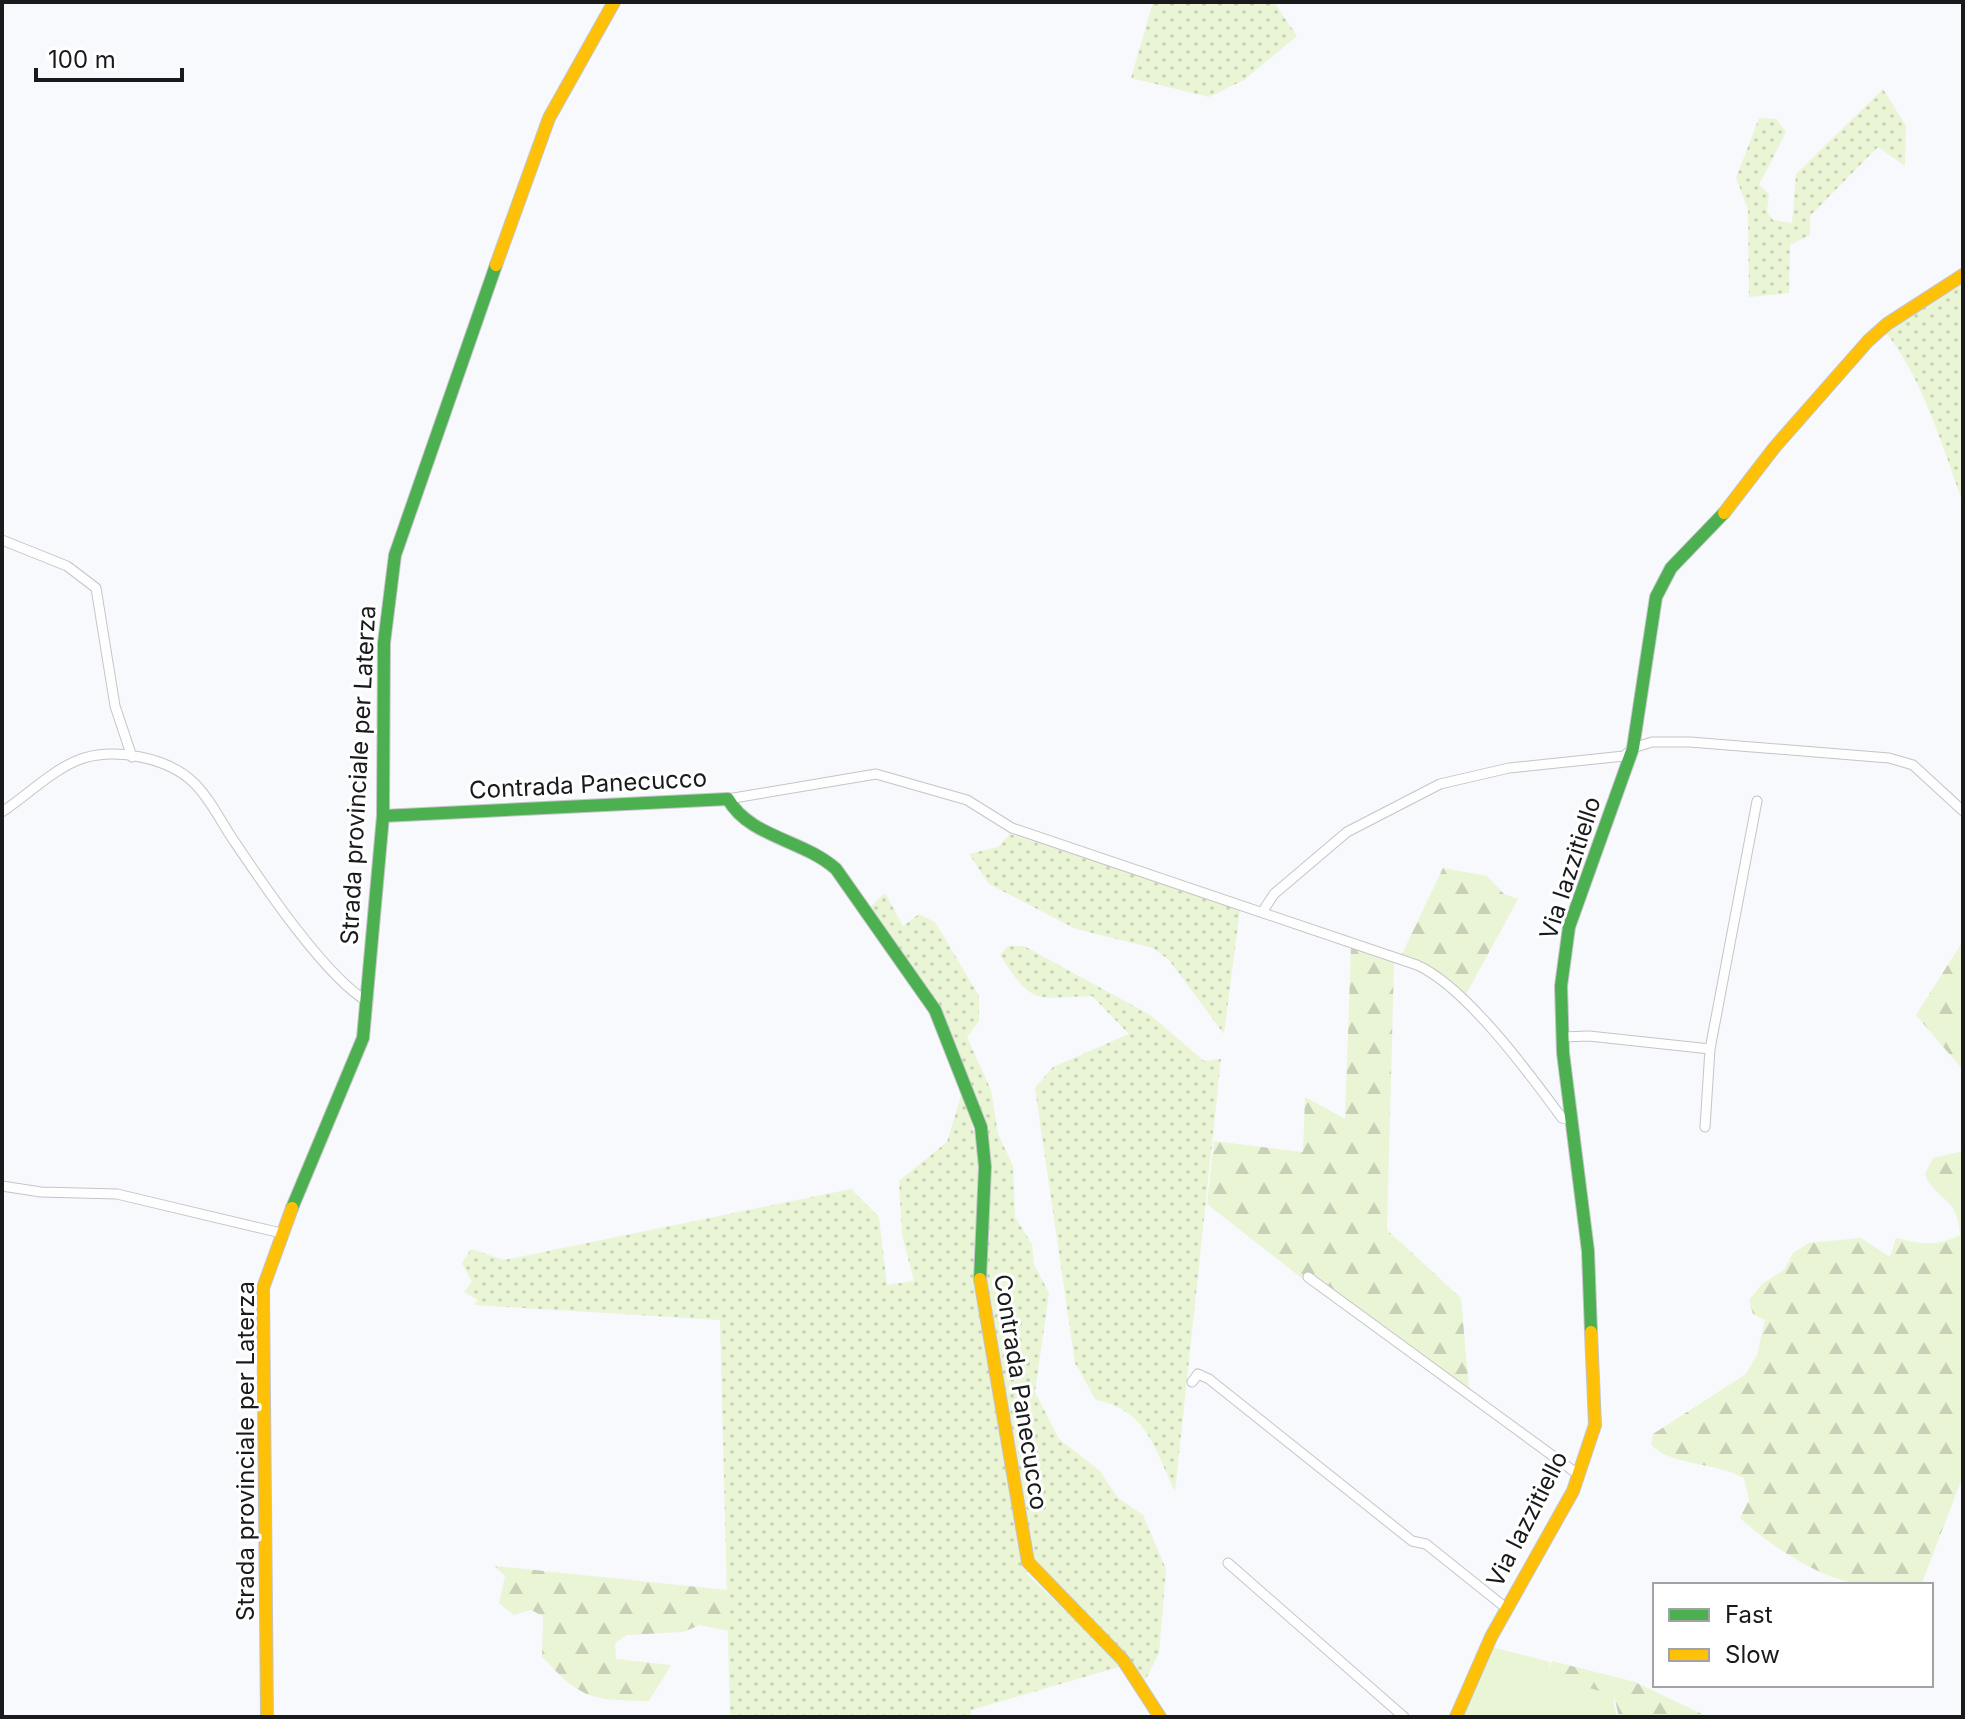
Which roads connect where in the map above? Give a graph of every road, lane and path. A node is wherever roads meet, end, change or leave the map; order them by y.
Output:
1 (614, 2) edge
2 (1963, 275) edge
3 (2, 540) edge
4 (1633, 748) junction
5 (132, 757) junction
6 (728, 799) junction
7 (1757, 801) dead end
8 (1963, 811) edge
9 (2, 812) edge
10 (383, 816) junction
11 (1263, 911) junction
12 (368, 1002) junction
13 (1562, 1037) junction
14 (1710, 1049) junction
15 (1571, 1120) junction
16 (1705, 1127) dead end
17 (2, 1186) edge
18 (281, 1233) junction
19 (1308, 1277) dead end
20 (1192, 1382) dead end
21 (1579, 1475) junction
22 (1228, 1563) dead end
23 (1506, 1608) junction
24 (267, 1717) edge
25 (1160, 1717) edge
26 (1404, 1717) edge
27 (1456, 1717) edge

1 - 10 street, Strada provinciale per Laterza
2 - 4 street, Via Iazzitiello
3 - 5 street
4 - 8 street
4 - 11 street
4 - 13 street, Via Iazzitiello
5 - 9 street
5 - 12 street
6 - 10 street, Contrada Panecucco
6 - 11 street
6 - 25 street, Contrada Panecucco
7 - 14 street
10 - 12 street, Strada provinciale per Laterza
11 - 15 street
12 - 18 street, Strada provinciale per Laterza
13 - 14 street
13 - 15 street, Via Iazzitiello
14 - 16 street
15 - 21 street, Via Iazzitiello
17 - 18 street
18 - 24 street, Strada provinciale per Laterza
19 - 21 street
20 - 23 street
21 - 23 street, Via Iazzitiello
22 - 26 street
23 - 27 street, Via Iazzitiello

